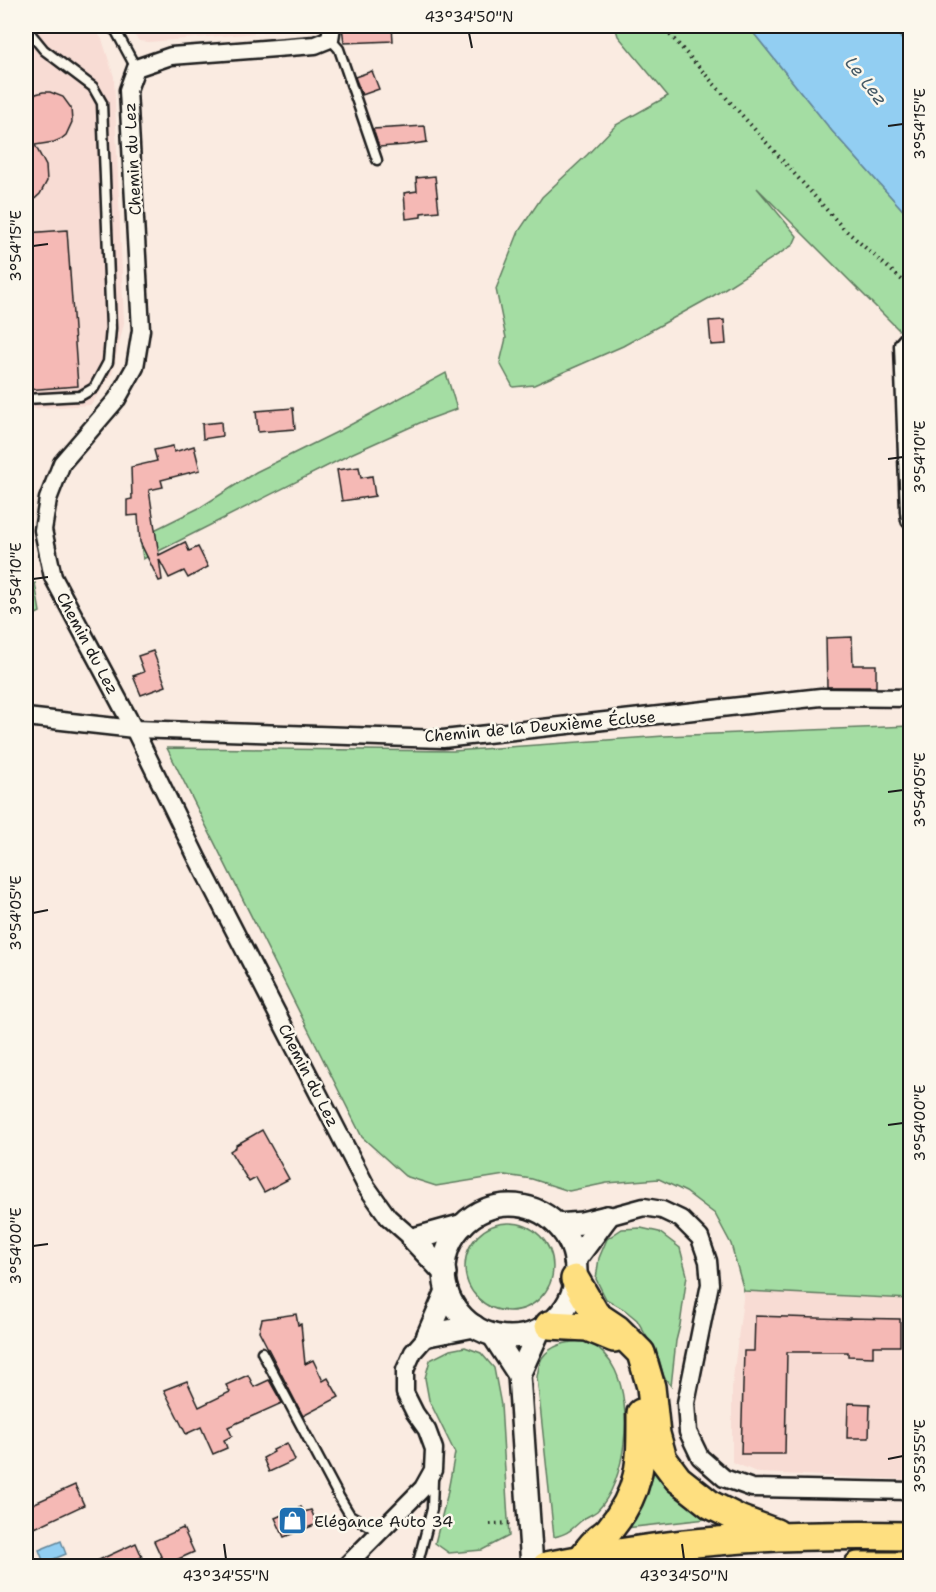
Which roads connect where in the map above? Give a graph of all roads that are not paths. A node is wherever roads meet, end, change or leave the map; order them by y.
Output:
1 (108, 26) edge
2 (26, 28) edge
3 (331, 32) edge
4 (136, 68) junction
5 (377, 160) dead end
6 (910, 338) edge
7 (26, 399) edge
8 (910, 520) edge
9 (910, 698) edge
10 (26, 717) edge
11 (134, 729) junction
12 (607, 1217) junction
13 (463, 1225) junction
14 (558, 1225) junction
15 (413, 1239) junction
16 (575, 1270) junction
17 (446, 1282) junction
18 (474, 1326) junction
19 (544, 1328) junction
20 (428, 1335) junction
21 (493, 1335) junction
22 (262, 1352) dead end
23 (519, 1375) junction
24 (433, 1470) junction
25 (910, 1491) edge
26 (380, 1533) junction
27 (785, 1536) junction
28 (910, 1536) edge
29 (580, 1560) junction
30 (346, 1566) edge
31 (417, 1566) edge
32 (532, 1566) edge
33 (546, 1566) edge
34 (858, 1566) edge
35 (910, 1566) edge

1 - 4 lane
2 - 7 lane
3 - 4 street
3 - 5 lane
4 - 11 street, Chemin du Lez
6 - 8 street
9 - 11 street, Chemin de la Deuxième Écluse
10 - 11 street, Chemin de la Deuxième Écluse
11 - 15 street, Chemin du Lez
12 - 14 street
12 - 16 street
12 - 25 street
13 - 14 street
13 - 15 street
13 - 17 street
14 - 16 street
15 - 17 street, Chemin du Lez
16 - 19 street
16 - 27 main road
17 - 18 street
17 - 20 street
18 - 20 street
18 - 21 street
19 - 21 street
19 - 23 street
19 - 29 main road
20 - 24 street
21 - 23 street
22 - 26 lane
23 - 32 street
24 - 26 street
24 - 31 lane
26 - 30 street
27 - 28 main road
27 - 29 main road
29 - 33 main road
34 - 35 main road

